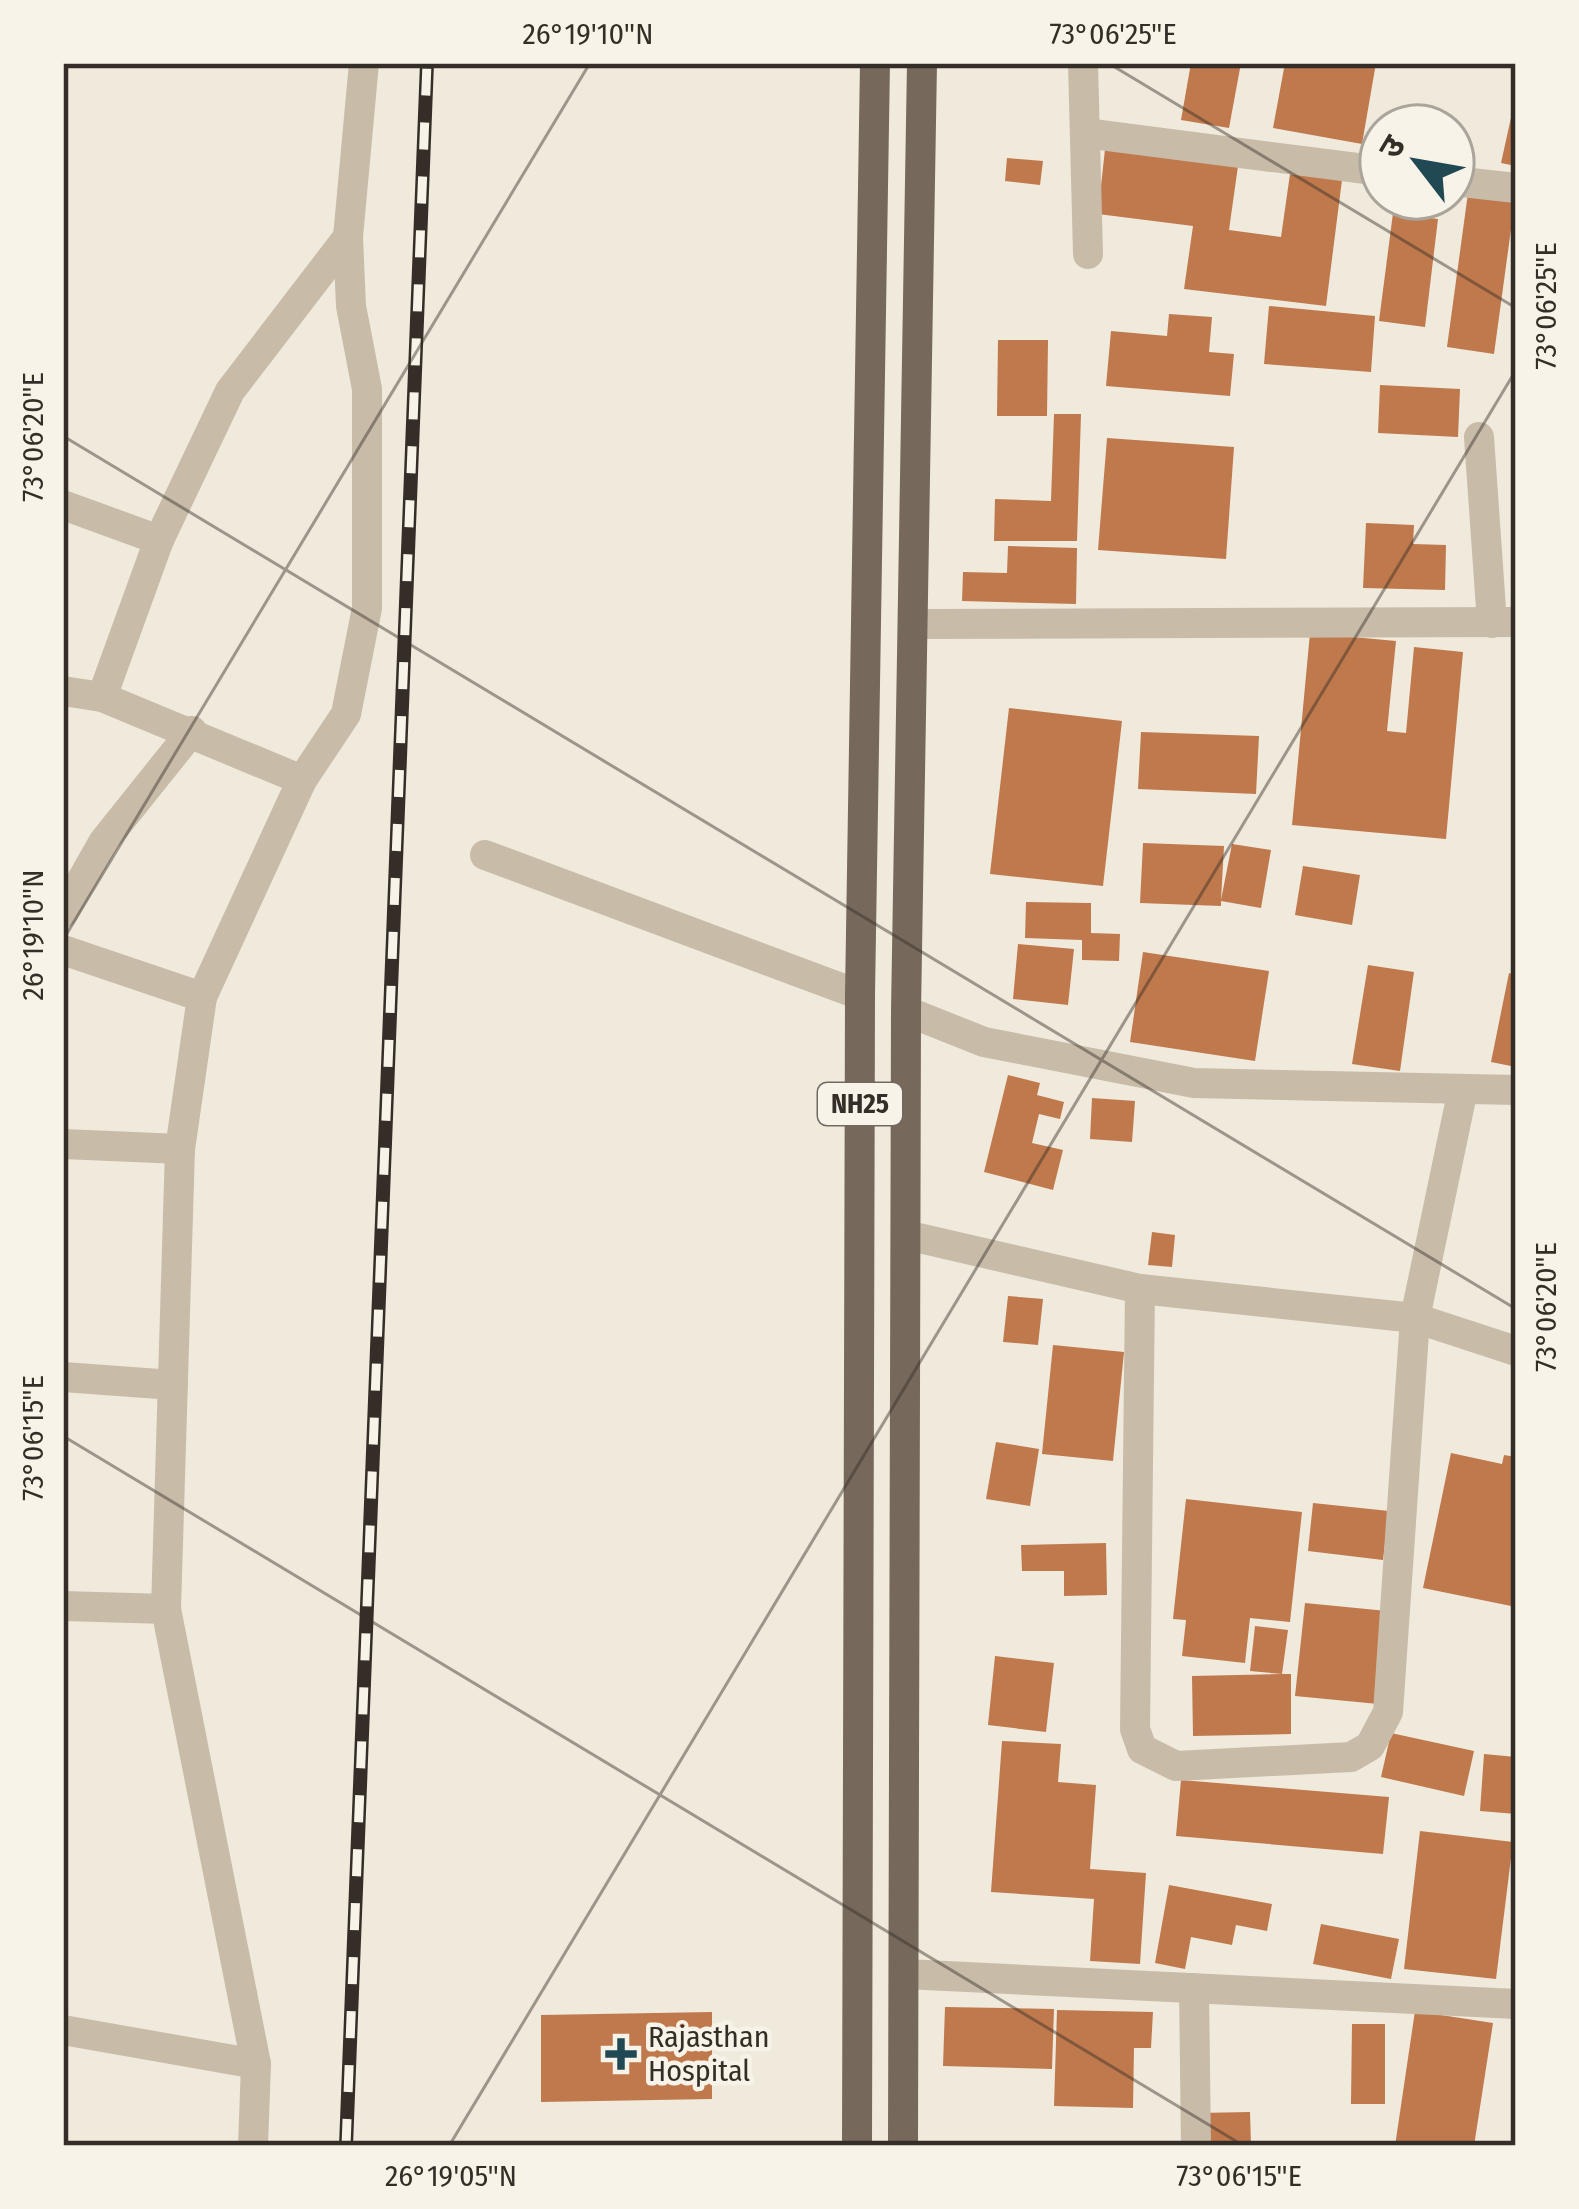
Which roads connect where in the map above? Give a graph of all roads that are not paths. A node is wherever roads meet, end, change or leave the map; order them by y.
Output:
1 (364, 63) edge
2 (874, 63) edge
3 (922, 63) edge
4 (1083, 63) edge
5 (1085, 133) junction
6 (1357, 168) edge
7 (1477, 184) edge
8 (1516, 188) edge
9 (348, 237) junction
10 (1088, 254) dead end
11 (1479, 437) dead end
12 (63, 505) edge
13 (159, 540) junction
14 (1504, 623) edge
15 (914, 624) junction
16 (63, 691) edge
17 (101, 697) junction
18 (192, 731) junction
19 (302, 780) junction
20 (484, 855) dead end
21 (63, 913) edge
22 (63, 950) edge
23 (860, 994) junction
24 (202, 997) junction
25 (906, 1011) junction
26 (1462, 1089) junction
27 (1516, 1090) edge
28 (63, 1144) edge
29 (180, 1150) junction
30 (906, 1235) junction
31 (1140, 1288) junction
32 (1415, 1318) junction
33 (1516, 1351) edge
34 (63, 1377) edge
35 (173, 1384) junction
36 (63, 1606) edge
37 (166, 1609) junction
38 (905, 1974) junction
39 (1194, 1988) junction
40 (1516, 2004) edge
41 (63, 2030) edge
42 (256, 2064) junction
43 (254, 2146) edge
44 (857, 2146) edge
45 (903, 2146) edge
46 (1196, 2146) edge

1 - 9 street
2 - 23 main road, NH25
3 - 15 main road, NH25
4 - 5 street
5 - 6 street
5 - 10 street
7 - 8 street
9 - 13 street
9 - 19 street
11 - 14 street
12 - 13 street
13 - 17 street
14 - 15 street
15 - 25 main road, NH25
16 - 17 street
17 - 18 street
18 - 19 street
18 - 21 street
19 - 24 street
20 - 23 street
22 - 24 street
23 - 44 main road, NH25
24 - 29 street
25 - 26 street
25 - 30 main road, NH25
26 - 27 street
26 - 32 street
28 - 29 street
29 - 35 street
30 - 31 street
30 - 38 main road, NH25
31 - 32 street
31 - 32 street
32 - 33 street
34 - 35 street
35 - 37 street
36 - 37 street
37 - 42 street
38 - 39 street
38 - 45 main road, NH25
39 - 40 street
39 - 46 street
41 - 42 street
42 - 43 street

